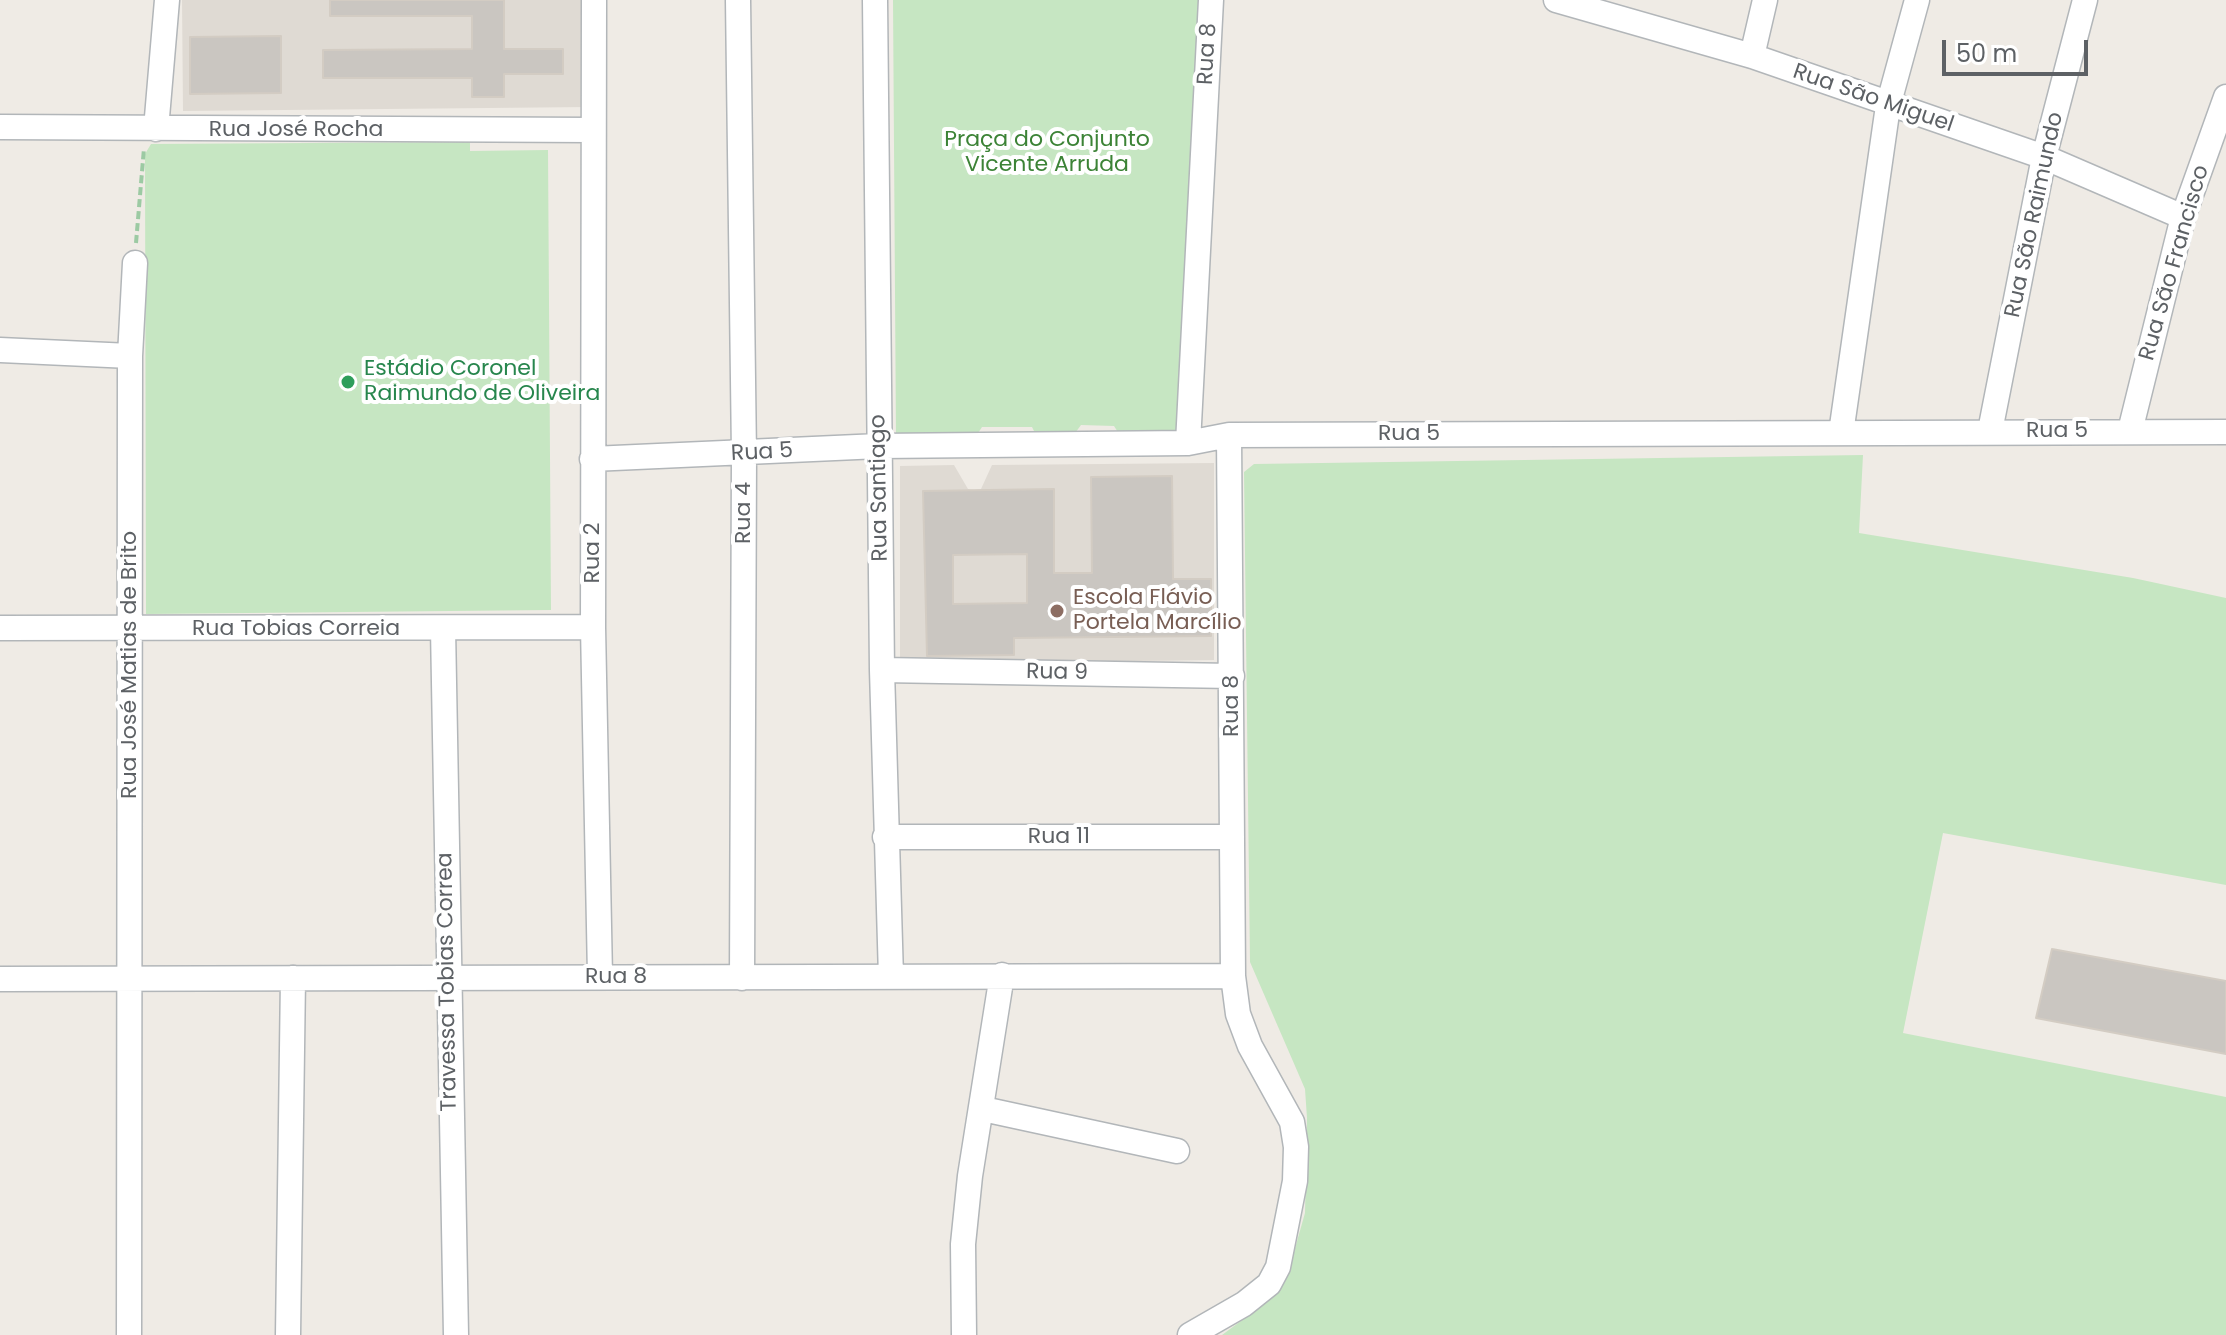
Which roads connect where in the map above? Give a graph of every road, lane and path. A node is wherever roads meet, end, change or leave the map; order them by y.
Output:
1 (167, 0) edge
2 (594, 0) edge
3 (738, 0) edge
4 (875, 0) edge
5 (1211, 0) edge
6 (1556, 0) edge
7 (1765, 0) edge
8 (1917, 0) edge
9 (2085, 0) edge
10 (1752, 56) junction
11 (2226, 97) edge
12 (1888, 106) junction
13 (0, 127) edge
14 (156, 129) junction
15 (591, 130) junction
16 (2044, 157) junction
17 (2183, 217) junction
18 (135, 263) joint
19 (0, 350) edge
20 (130, 356) junction
21 (1990, 431) junction
22 (2130, 431) junction
23 (2226, 432) edge
24 (1841, 433) junction
25 (1229, 435) junction
26 (1188, 443) junction
27 (879, 446) junction
28 (744, 455) junction
29 (592, 459) junction
30 (593, 627) junction
31 (0, 628) edge
32 (443, 628) junction
33 (132, 630) junction
34 (882, 670) junction
35 (1232, 676) junction
36 (885, 837) junction
37 (1232, 837) junction
38 (1002, 975) junction
39 (600, 976) junction
40 (1233, 976) junction
41 (447, 977) junction
42 (891, 977) junction
43 (128, 978) junction
44 (293, 978) junction
45 (742, 978) junction
46 (0, 979) edge
47 (983, 1109) junction
48 (1177, 1151) dead end
49 (129, 1335) edge
50 (288, 1335) edge
51 (456, 1335) edge
52 (964, 1335) edge
53 (1190, 1335) edge

1 - 14 street
2 - 15 street, Rua 2
3 - 28 street, Rua 4
4 - 27 street, Rua Santiago
5 - 26 street, Rua 8
6 - 10 street, Rua São Miguel
7 - 10 street
8 - 12 street
9 - 16 street, Rua São Raimundo
10 - 12 street, Rua São Miguel
11 - 17 street, Rua São Francisco
12 - 16 street, Rua São Miguel
12 - 24 street
13 - 14 street, Rua José Rocha
14 - 15 street, Rua José Rocha
14 - 18 path
15 - 29 street, Rua 2
16 - 17 street, Rua São Miguel
16 - 21 street, Rua São Raimundo
17 - 22 street, Rua São Francisco
18 - 20 street, Rua José Matias de Brito
19 - 20 street
20 - 33 street, Rua José Matias de Brito
21 - 22 street, Rua 5
21 - 24 street, Rua 5
22 - 23 street, Rua 5
24 - 25 street, Rua 5
25 - 26 street, Rua 5
25 - 35 street, Rua 8
26 - 27 street, Rua 5
27 - 28 street, Rua 5
27 - 34 street, Rua Santiago
28 - 29 street, Rua 5
28 - 45 street, Rua 4
29 - 30 street, Rua 2
30 - 32 street, Rua Tobias Correia
30 - 39 street, Rua 2
31 - 33 street, Rua Tobias Correia
32 - 33 street, Rua Tobias Correia
32 - 41 street, Travessa Tobias Correa
33 - 43 street, Rua José Matias de Brito
34 - 35 street, Rua 9
34 - 36 street, Rua Santiago
35 - 37 street, Rua 8
36 - 37 street, Rua 11
36 - 42 street, Rua Santiago
37 - 40 street, Rua 8
38 - 40 street, Rua 8
38 - 42 street, Rua 8
38 - 47 street
39 - 41 street, Rua 8
39 - 45 street, Rua 8
40 - 53 street, Rua 8
41 - 44 street, Rua 8
41 - 51 street, Travessa Tobias Correa
42 - 45 street, Rua 8
43 - 44 street, Rua 8
43 - 46 street, Rua 8
43 - 49 street, Rua José Matias de Brito
44 - 50 street
47 - 48 street
47 - 52 street

